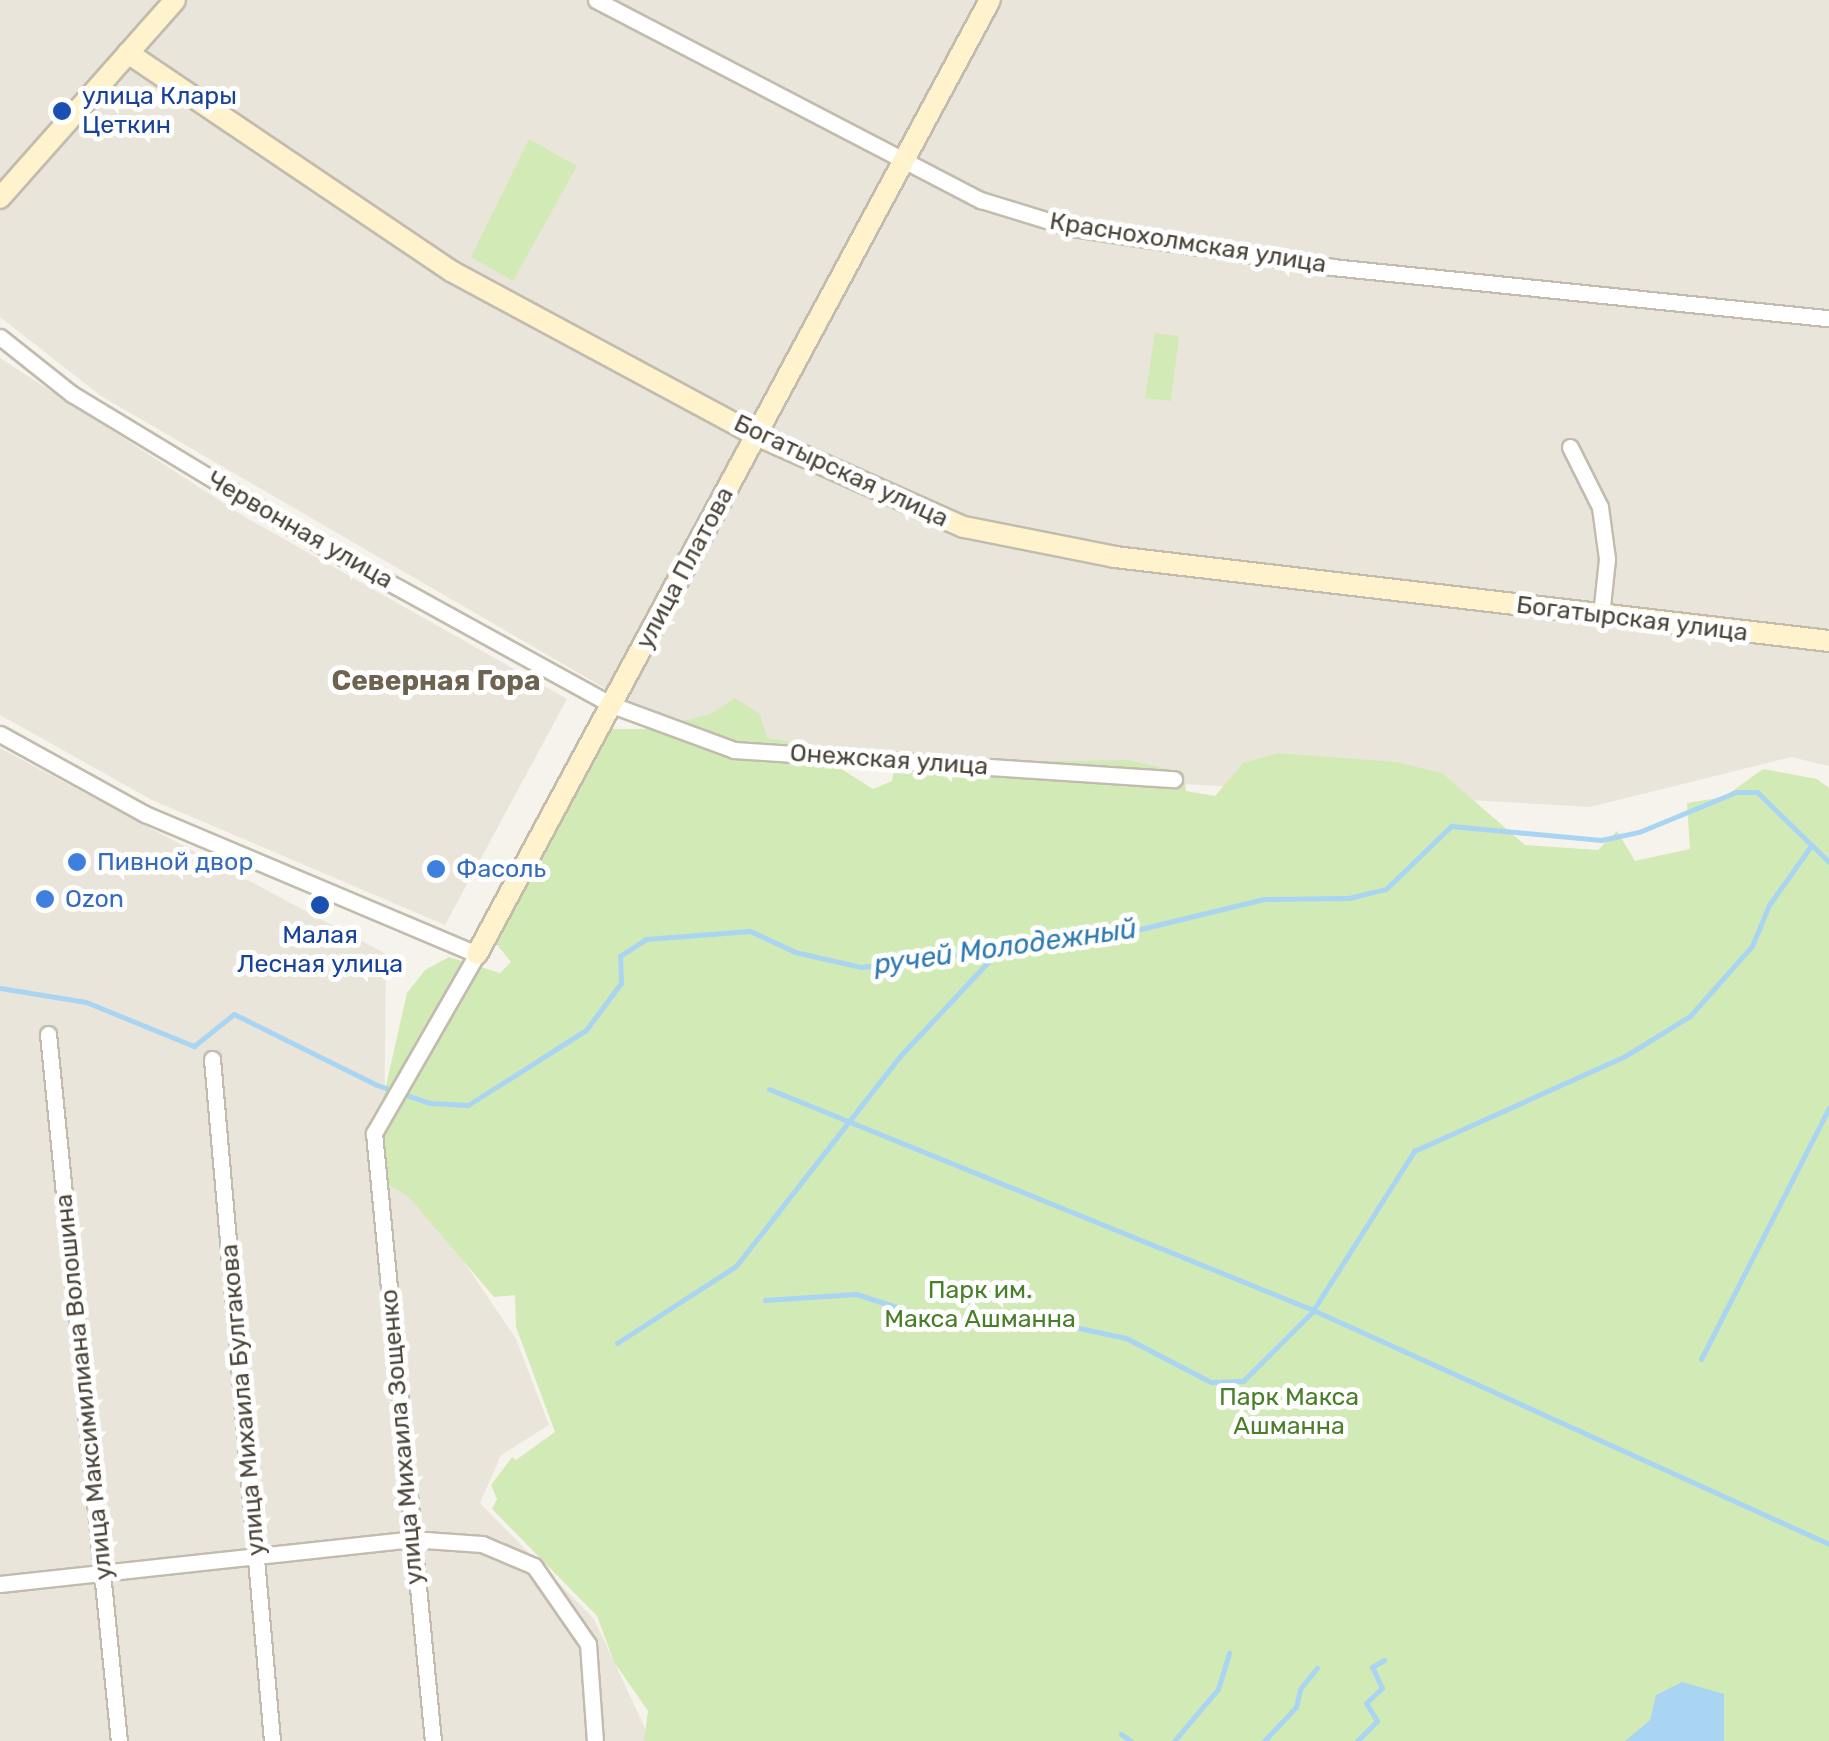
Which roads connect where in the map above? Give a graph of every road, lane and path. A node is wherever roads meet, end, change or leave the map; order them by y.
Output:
1 (175, 0) edge
2 (596, 0) edge
3 (990, 0) edge
4 (128, 53) junction
5 (902, 160) junction
6 (0, 198) edge
7 (1829, 318) edge
8 (0, 337) edge
9 (756, 435) junction
10 (1570, 447) dead end
11 (1601, 616) junction
12 (1829, 641) edge
13 (612, 705) junction
14 (0, 734) edge
15 (1174, 779) dead end
16 (477, 954) junction
17 (48, 1034) dead end
18 (212, 1060) dead end
19 (374, 1133) joint
20 (411, 1539) junction
21 (257, 1559) junction
22 (103, 1574) junction
23 (0, 1584) edge
24 (119, 1741) edge
25 (272, 1741) edge
26 (433, 1741) edge
27 (595, 1741) edge

1 - 4 street
2 - 5 street, Краснохолмская улица
3 - 5 street, улица Платова
4 - 6 street
4 - 9 street, Богатырская улица
5 - 7 street, Краснохолмская улица
5 - 9 street, улица Платова
8 - 13 street, Червонная улица
9 - 11 street, Богатырская улица
9 - 13 street, улица Платова
10 - 11 street
11 - 12 street, Богатырская улица
13 - 15 street, Онежская улица
13 - 16 street, улица Платова
14 - 16 street
16 - 19 street, улица Платова
17 - 22 street, улица Максимилиана Волошина
18 - 21 street, улица Михаила Булгакова
19 - 20 street, улица Михаила Зощенко
20 - 21 street
20 - 26 street, улица Михаила Зощенко
20 - 27 street
21 - 22 street
21 - 25 street, улица Михаила Булгакова
22 - 23 street
22 - 24 street, улица Максимилиана Волошина

